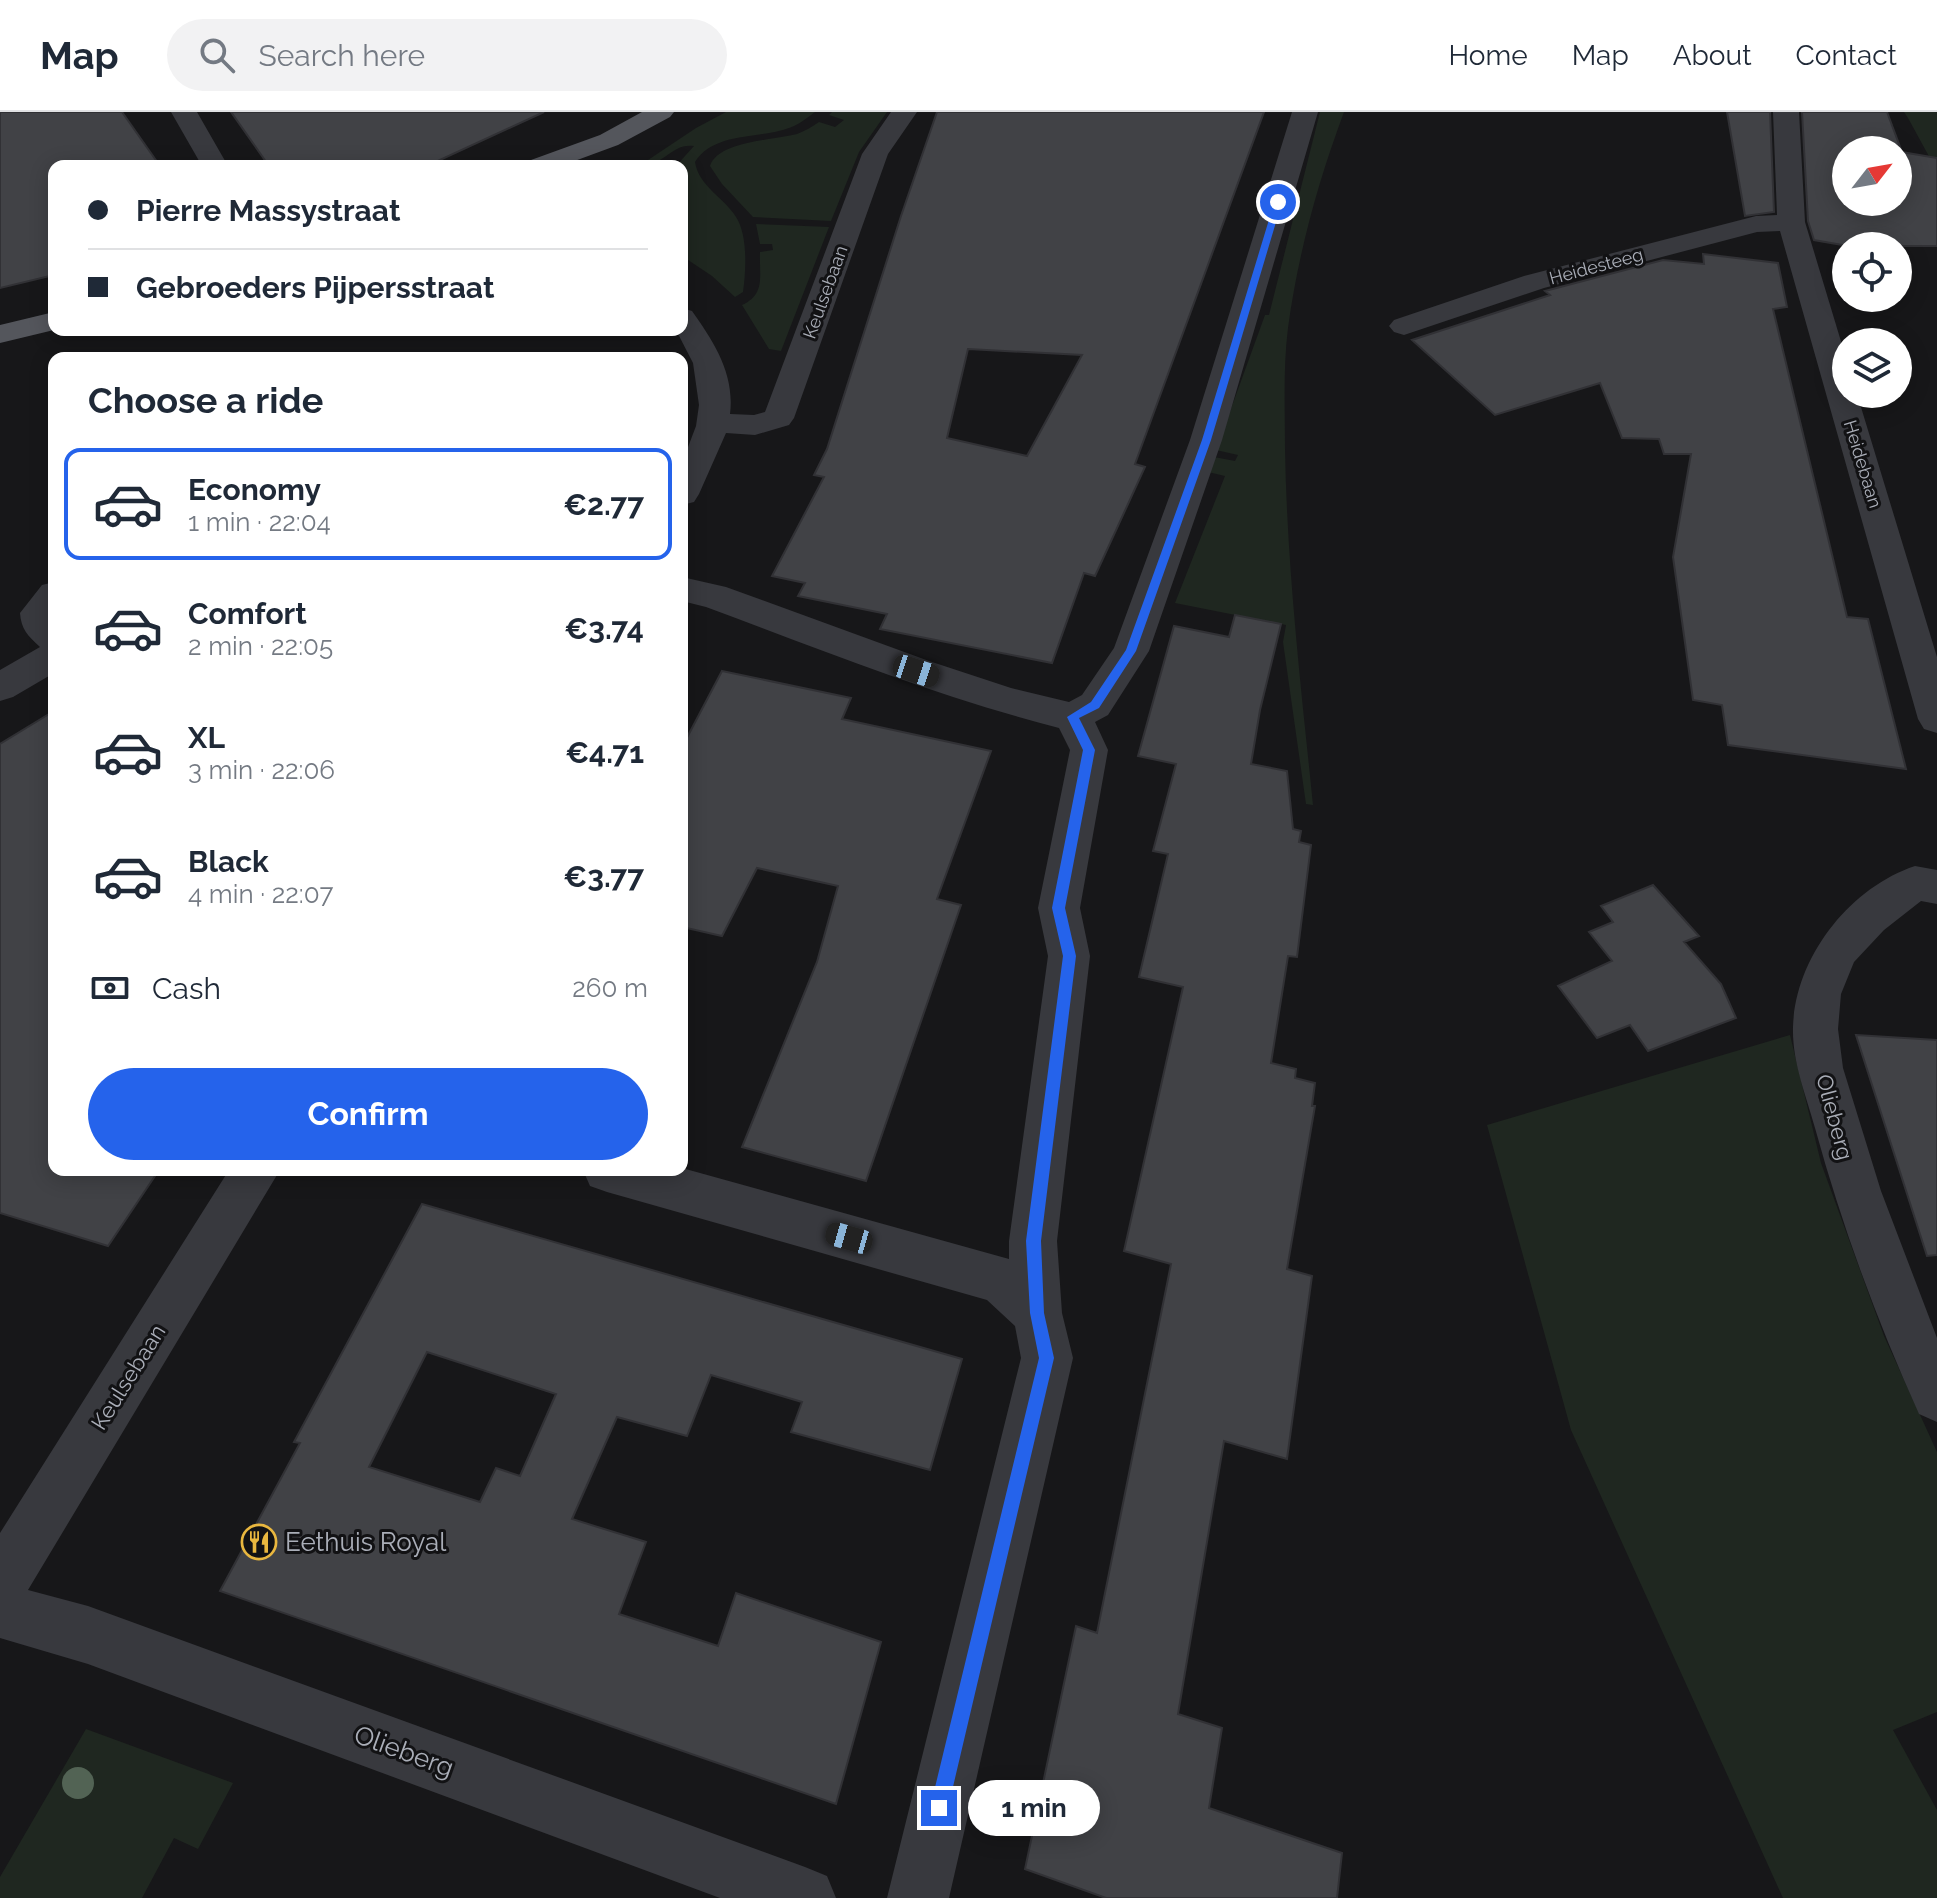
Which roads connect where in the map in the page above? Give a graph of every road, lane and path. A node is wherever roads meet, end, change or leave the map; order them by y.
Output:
1 (184, 112) edge
2 (661, 112) edge
3 (904, 112) edge
4 (1305, 112) edge
5 (1786, 112) edge
6 (609, 140) junction
7 (212, 160) edge
8 (553, 160) edge
9 (587, 160) edge
10 (1791, 222) junction
11 (48, 322) edge
12 (688, 325) edge
13 (1404, 326) dead end
14 (0, 334) edge
15 (716, 423) junction
16 (688, 484) edge
17 (688, 590) edge
18 (48, 601) edge
19 (48, 633) edge
20 (48, 659) edge
21 (0, 687) edge
22 (1073, 717) junction
23 (1937, 719) edge
24 (1937, 887) edge
25 (252, 1176) edge
26 (628, 1176) edge
27 (1037, 1313) junction
28 (1937, 1396) edge
29 (0, 1584) edge
30 (0, 1610) edge
31 (805, 1898) edge
32 (918, 1898) edge

1 - 7 street
2 - 6 main road
3 - 15 street, Keulsebaan
4 - 22 street
5 - 10 street, Heidebaan
6 - 8 main road
6 - 9 main road
10 - 13 street, Heidesteeg
10 - 23 street, Heidebaan
11 - 14 main road
12 - 15 street
15 - 16 street
17 - 22 street
18 - 19 street
20 - 21 street
22 - 27 street
24 - 28 street, Olieberg
25 - 29 street, Keulsebaan
26 - 27 street
27 - 32 street
30 - 31 street, Olieberg

